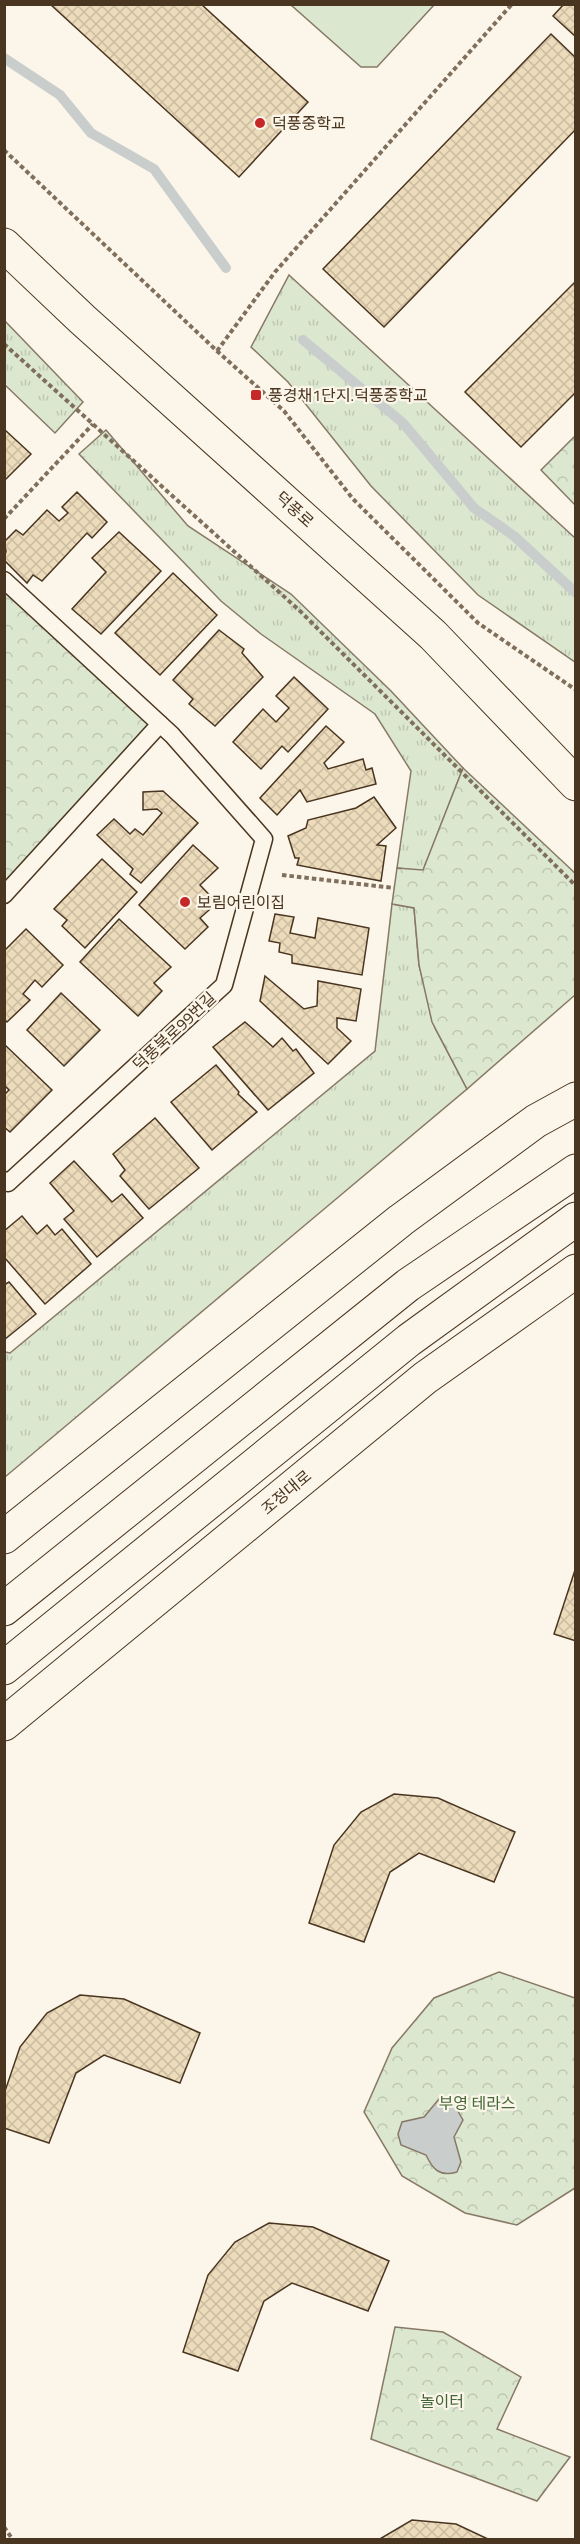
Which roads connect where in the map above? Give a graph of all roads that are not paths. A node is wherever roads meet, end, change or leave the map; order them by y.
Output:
1 (4, 245) edge
2 (4, 580) edge
3 (160, 724) junction
4 (576, 784) edge
5 (4, 895) edge
6 (576, 1099) edge
7 (576, 1116) edge
8 (536, 1121) junction
9 (576, 1171) edge
10 (4, 1180) edge
11 (576, 1219) edge
12 (576, 1271) edge
13 (4, 1537) edge
14 (4, 1609) edge
15 (4, 1668) edge
16 (4, 1724) edge

1 - 4 main road, 덕풍로
2 - 3 lane, 덕풍북로99번길
3 - 5 lane
3 - 10 lane, 덕풍북로99번길
6 - 8 main road
7 - 8 main road
8 - 13 main road
9 - 14 main road
11 - 15 main road
12 - 16 main road, 조정대로

